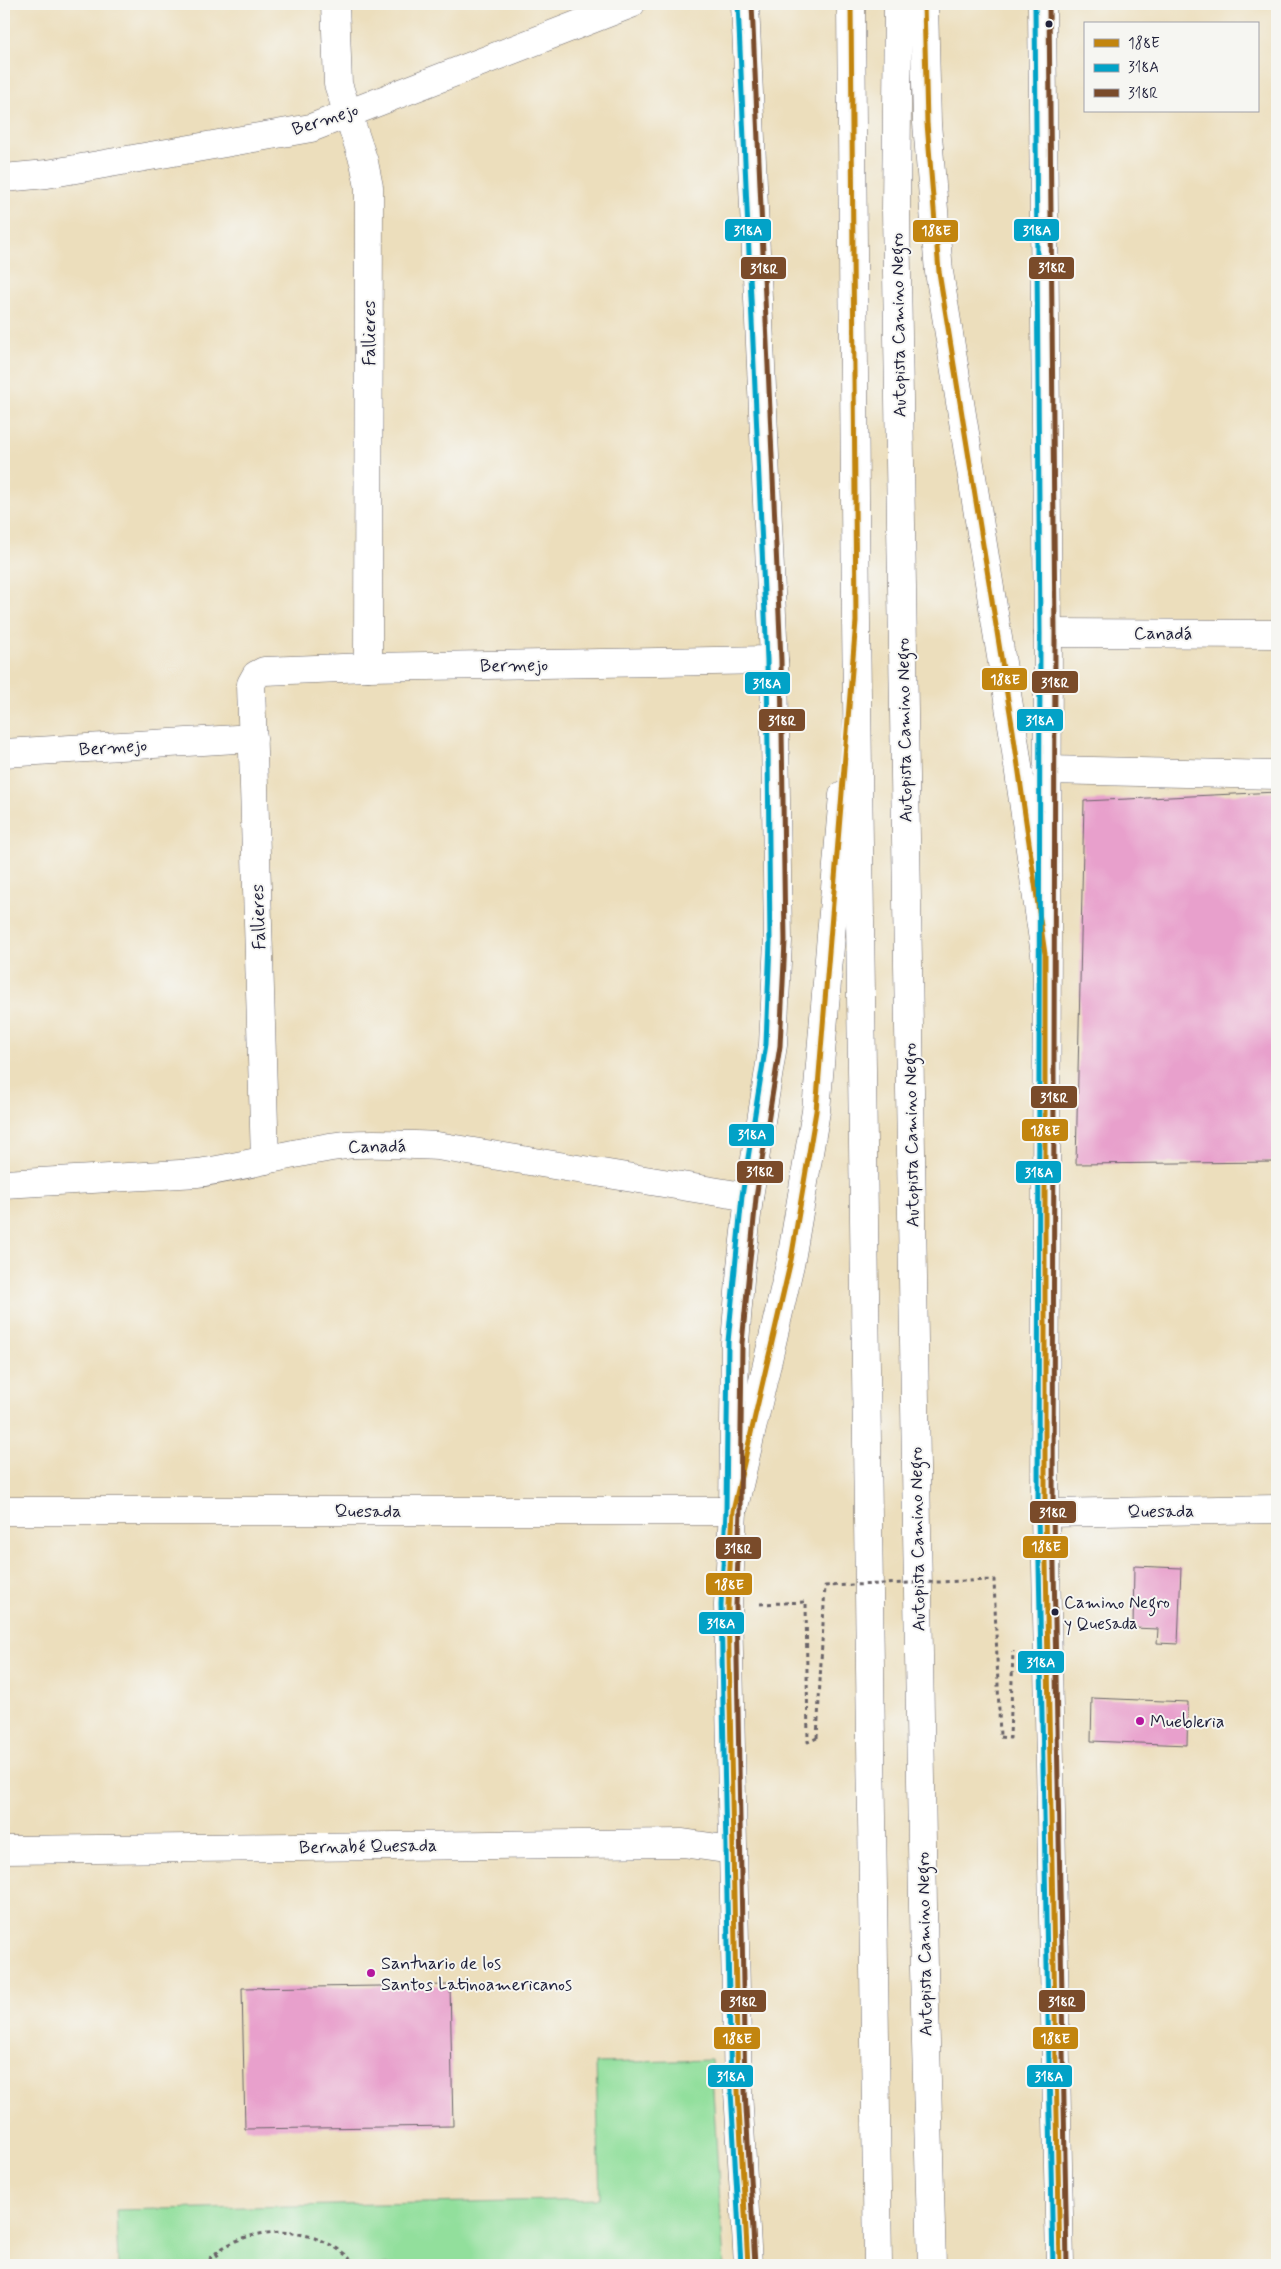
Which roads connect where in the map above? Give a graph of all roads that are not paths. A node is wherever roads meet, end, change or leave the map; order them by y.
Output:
1 (335, 4) edge
2 (631, 4) edge
3 (745, 4) edge
4 (851, 4) edge
5 (898, 4) edge
6 (924, 4) edge
7 (1042, 4) edge
8 (348, 113) junction
9 (4, 178) edge
10 (856, 621) junction
11 (1048, 633) junction
12 (1277, 634) edge
13 (774, 660) junction
14 (368, 667) junction
15 (256, 675) joint
16 (253, 738) junction
17 (4, 754) edge
18 (1047, 770) junction
19 (1277, 775) edge
20 (1045, 954) junction
21 (265, 1160) junction
22 (4, 1184) edge
23 (749, 1196) junction
24 (1277, 1509) edge
25 (4, 1511) edge
26 (733, 1511) junction
27 (1045, 1512) junction
28 (4, 1850) edge
29 (732, 1850) junction
30 (748, 2265) edge
31 (878, 2265) edge
32 (932, 2265) edge
33 (1060, 2265) edge

1 - 8 main road, Fallieres
2 - 8 main road, Bermejo
3 - 13 main road
4 - 10 main road
5 - 32 main road, Autopista Camino Negro
6 - 20 main road
7 - 11 main road
8 - 9 main road, Bermejo
8 - 14 main road, Fallieres
10 - 26 main road
10 - 31 main road
11 - 12 main road, Canadá
11 - 18 main road
13 - 14 main road, Bermejo
13 - 23 main road
14 - 15 main road, Bermejo
15 - 16 main road, Fallieres
16 - 17 main road, Bermejo
16 - 21 main road, Fallieres
18 - 19 main road
18 - 20 main road
20 - 27 main road
21 - 22 main road, Canadá
21 - 23 main road, Canadá
23 - 26 main road
24 - 27 main road, Quesada
25 - 26 main road, Quesada
26 - 29 main road
27 - 33 main road
28 - 29 main road, Bernabé Quesada
29 - 30 main road

